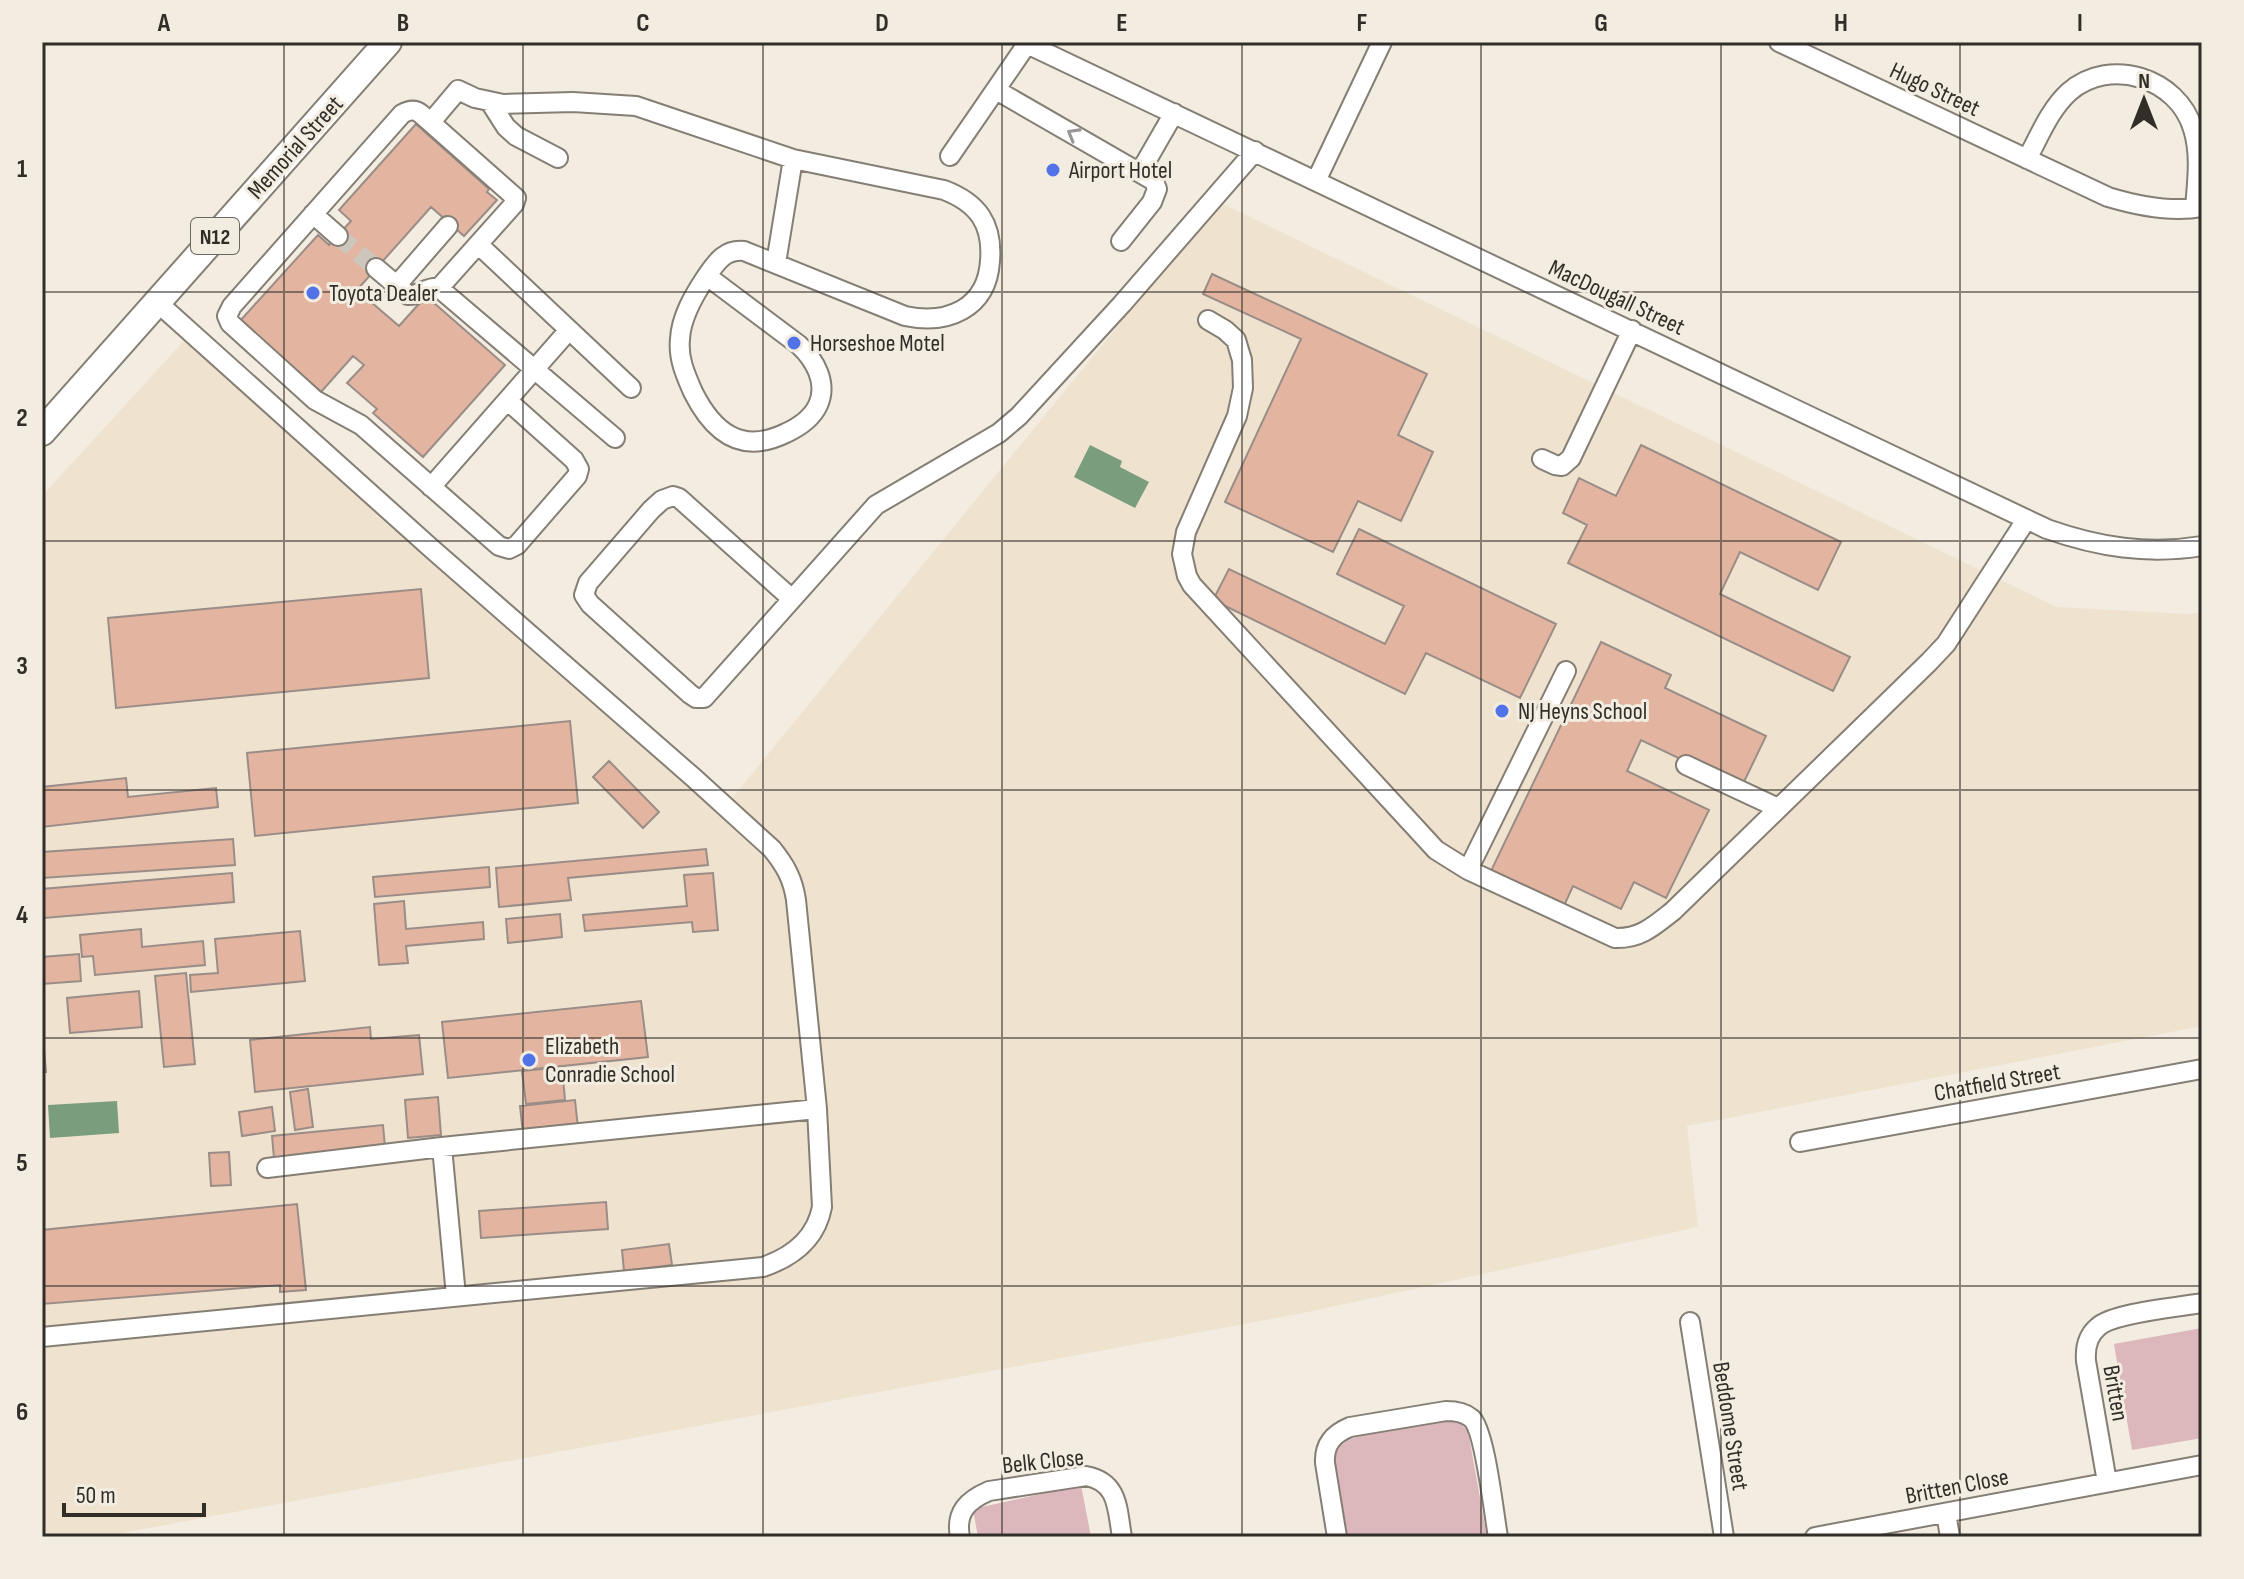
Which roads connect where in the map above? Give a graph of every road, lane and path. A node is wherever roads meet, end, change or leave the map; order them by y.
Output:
1 (388, 42) edge
2 (1382, 42) edge
3 (1779, 42) edge
4 (1025, 43) edge
5 (996, 90) junction
6 (490, 102) junction
7 (1174, 113) junction
8 (431, 122) junction
9 (1255, 151) junction
10 (950, 156) dead end
11 (558, 158) dead end
12 (793, 159) junction
13 (2027, 159) junction
14 (1140, 172) junction
15 (1316, 181) junction
16 (2199, 208) edge
17 (313, 214) junction
18 (448, 226) dead end
19 (338, 236) tunnel mouth
20 (1121, 241) dead end
21 (479, 245) junction
22 (776, 263) junction
23 (376, 268) tunnel mouth
24 (707, 276) junction
25 (396, 286) junction
26 (439, 288) junction
27 (157, 302) junction
28 (1208, 320) dead end
29 (569, 330) junction
30 (1632, 330) junction
31 (536, 368) junction
32 (631, 388) dead end
33 (508, 401) junction
34 (42, 432) edge
35 (615, 438) dead end
36 (1542, 459) dead end
37 (431, 487) junction
38 (2026, 520) junction
39 (2202, 546) edge
40 (792, 599) junction
41 (1566, 671) dead end
42 (1686, 765) dead end
43 (1778, 808) junction
44 (1468, 870) junction
45 (2202, 1069) edge
46 (817, 1109) junction
47 (1800, 1142) dead end
48 (442, 1147) junction
49 (267, 1168) dead end
50 (456, 1296) junction
51 (2202, 1303) edge
52 (1690, 1322) dead end
53 (42, 1337) edge
54 (2202, 1465) edge
55 (2107, 1482) junction
56 (1946, 1513) junction
57 (960, 1537) edge
58 (1122, 1537) edge
59 (1337, 1537) edge
60 (1498, 1537) edge
61 (1724, 1537) edge
62 (1815, 1537) edge
63 (1950, 1537) edge

1 - 27 highway, Memorial Street / N12
2 - 15 street
3 - 13 street, Hugo Street
4 - 5 street
4 - 7 street, MacDougall Street
5 - 10 street
14 -> 5 street
6 - 8 street
6 - 11 street
6 - 12 street
7 - 9 street, MacDougall Street
7 - 14 street
8 - 17 street
8 - 21 street
9 - 15 street, MacDougall Street
9 - 40 street
12 - 22 street
12 - 22 street
13 - 16 street, Hugo Street
13 - 16 street, Hugo Street
14 - 20 street
15 - 30 street, MacDougall Street
17 - 19 street
17 - 37 street
18 - 25 street
21 - 26 street
21 - 29 street
22 - 24 street
23 - 25 street
24 - 24 street
25 - 26 street
26 - 31 street
27 - 34 highway, Memorial Street / N12
27 - 46 street
28 - 44 street
29 - 31 street
29 - 32 street
30 - 36 street
30 - 38 street, MacDougall Street
31 - 33 street
31 - 35 street
33 - 37 street
33 - 37 street
38 - 39 street, MacDougall Street
38 - 43 street
40 - 40 street
41 - 44 street
42 - 43 street
43 - 44 street
45 - 47 street, Chatfield Street
46 - 48 street
46 - 50 street
48 - 49 street
48 - 50 street
50 - 53 street
51 - 55 street, Britten
52 - 61 street, Beddome Street
54 - 55 street
55 - 56 street, Britten Close
56 - 62 street, Britten Close
56 - 63 street
57 - 58 street, Belk Close
59 - 60 street

